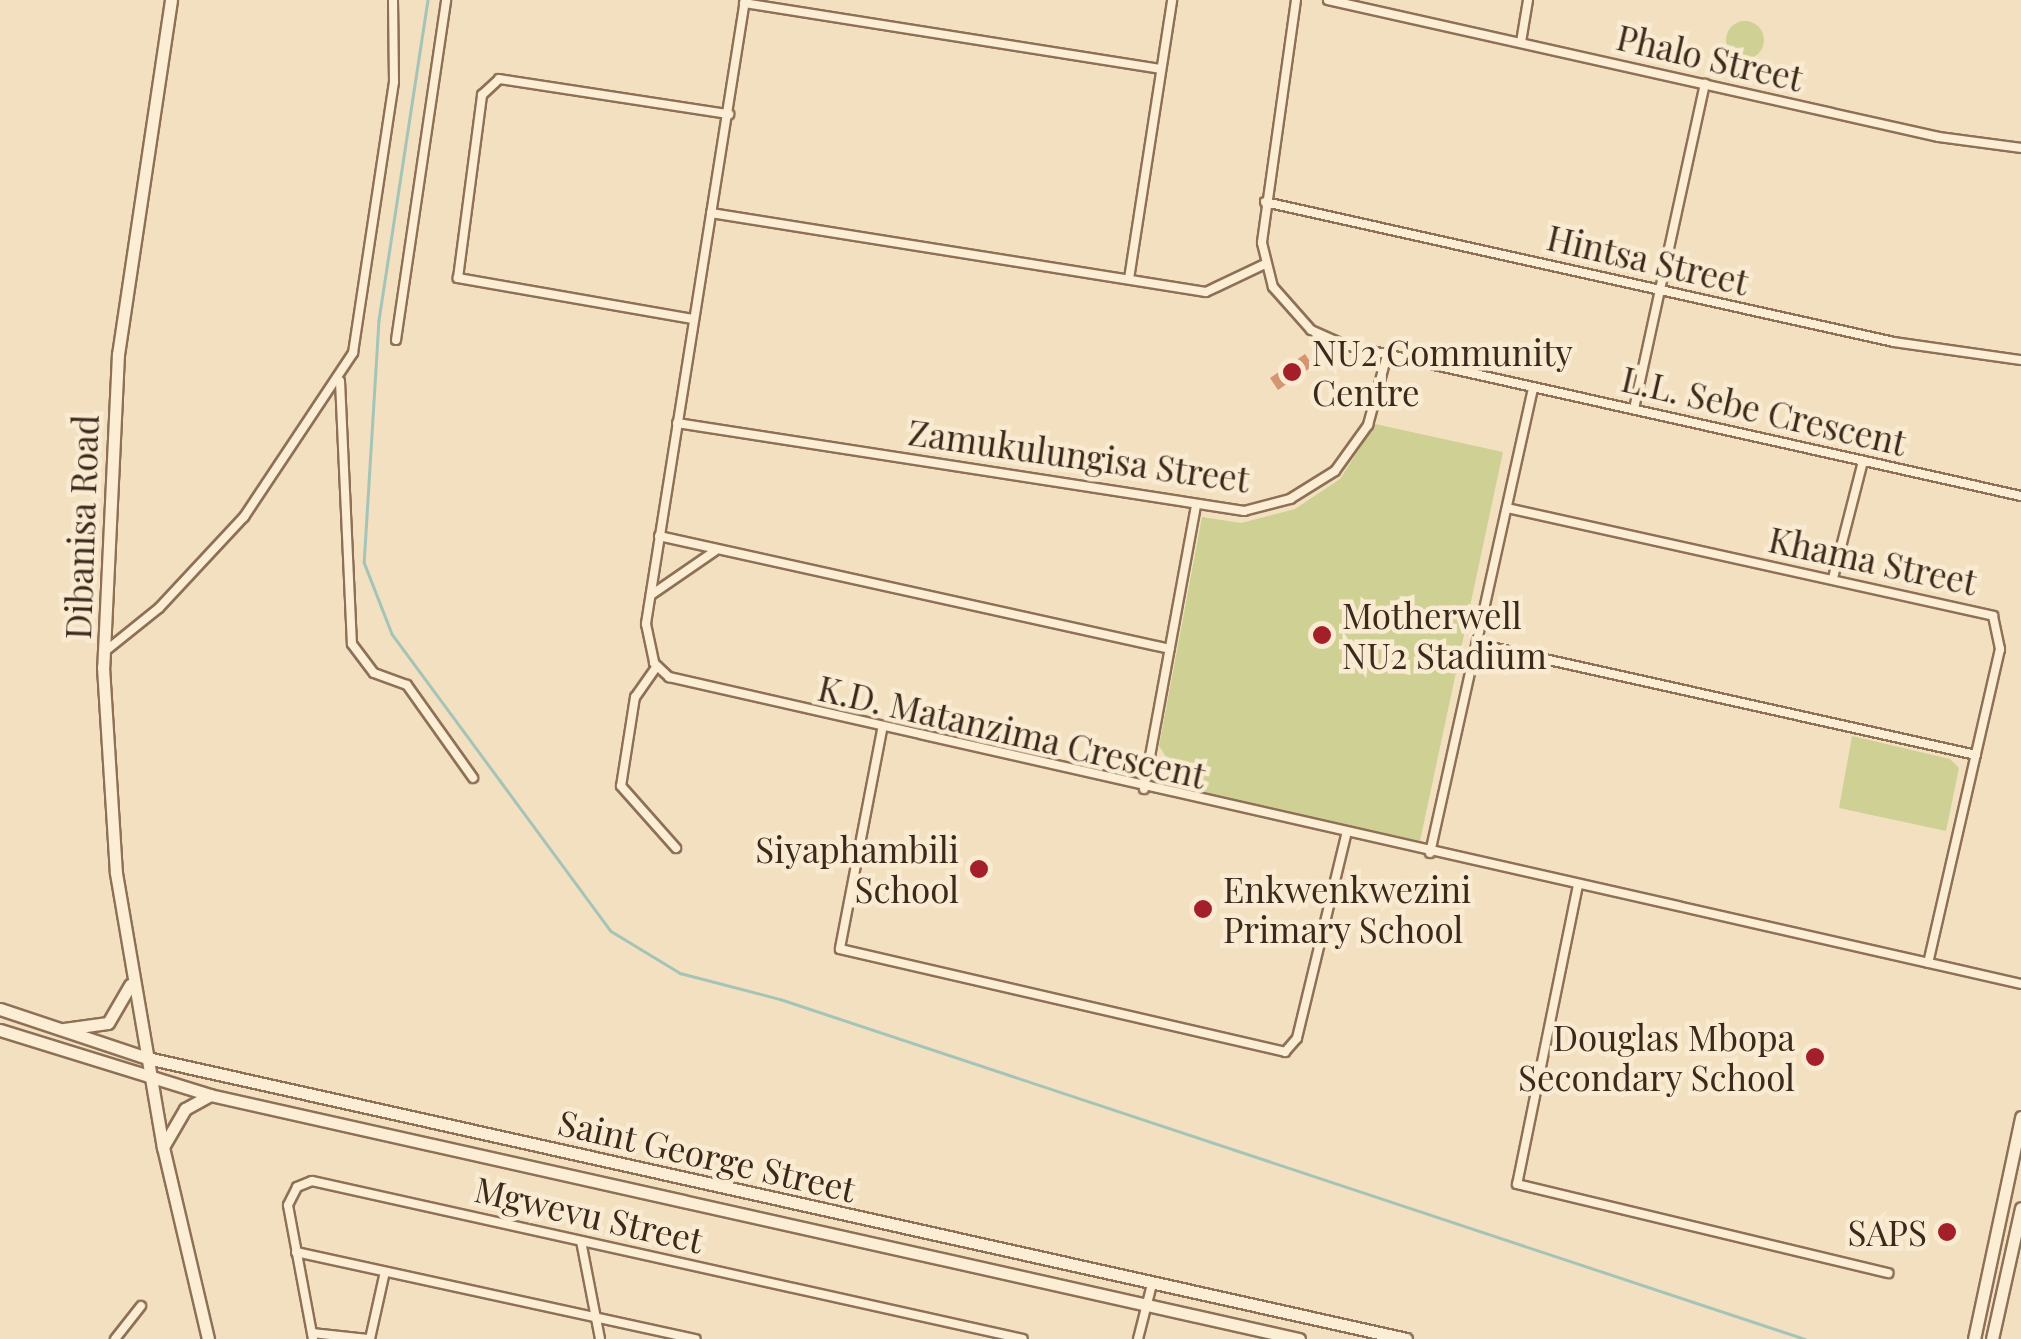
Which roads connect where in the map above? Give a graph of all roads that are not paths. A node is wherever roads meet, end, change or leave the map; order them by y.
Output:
1 (171, 0) edge
2 (393, 0) edge
3 (446, 0) edge
4 (1172, 0) edge
5 (1296, 0) edge
6 (1328, 0) edge
7 (1528, 0) edge
8 (745, 2) edge
9 (1521, 42) junction
10 (1161, 69) junction
11 (1705, 84) junction
12 (729, 114) junction
13 (2021, 148) edge
14 (1266, 202) junction
15 (711, 214) junction
16 (1265, 264) junction
17 (1129, 279) junction
18 (1660, 290) junction
19 (694, 319) junction
20 (396, 340) dead end
21 (1387, 355) junction
22 (2021, 360) edge
23 (340, 380) junction
24 (1533, 388) junction
25 (1634, 409) junction
26 (678, 423) junction
27 (1863, 460) junction
28 (2021, 496) edge
29 (1196, 507) junction
30 (1508, 508) junction
31 (660, 536) junction
32 (720, 550) junction
33 (1833, 578) junction
34 (650, 595) junction
35 (1478, 644) junction
36 (1170, 649) junction
37 (103, 653) junction
38 (657, 666) junction
39 (882, 730) junction
40 (1976, 755) junction
41 (472, 778) dead end
42 (1144, 788) junction
43 (1346, 832) junction
44 (676, 848) dead end
45 (1430, 853) junction
46 (1578, 884) junction
47 (1928, 963) junction
48 (132, 965) junction
49 (2021, 984) edge
50 (0, 1010) edge
51 (50, 1029) junction
52 (0, 1030) edge
53 (147, 1058) junction
54 (150, 1079) junction
55 (210, 1095) junction
56 (2021, 1117) edge
57 (163, 1147) junction
58 (2021, 1208) edge
59 (581, 1241) junction
60 (296, 1252) junction
61 (1889, 1273) dead end
62 (384, 1276) junction
63 (1152, 1284) junction
64 (141, 1306) dead end
65 (1147, 1306) junction
66 (595, 1318) junction
67 (312, 1336) edge
68 (115, 1339) edge
69 (208, 1339) edge
70 (369, 1339) edge
71 (600, 1339) edge
72 (696, 1339) edge
73 (1023, 1339) edge
74 (1138, 1339) edge
75 (1300, 1339) edge
76 (1406, 1339) edge
77 (1974, 1339) edge
78 (1992, 1339) edge

1 - 37 main road, Dibanisa Road
2 - 23 street
3 - 20 street
4 - 10 street
5 - 14 street, L.L. Sebe Crescent
6 - 9 street, Phalo Street
7 - 9 street
8 - 10 street
8 - 12 street
9 - 11 street, Phalo Street
10 - 17 street
11 - 13 street, Phalo Street
11 - 18 street
12 - 15 street
12 - 19 street
14 - 16 street, L.L. Sebe Crescent
14 - 18 street, Hintsa Street
15 - 17 street
15 - 19 street
16 - 17 street
16 - 21 street, L.L. Sebe Crescent
18 - 22 street, Hintsa Street
18 - 25 street
19 - 26 street
21 - 24 street, L.L. Sebe Crescent
21 - 29 street, Zamukulungisa Street
23 - 37 street
23 - 41 street
24 - 25 street, L.L. Sebe Crescent
24 - 30 street
25 - 27 street, L.L. Sebe Crescent
26 - 29 street, Zamukulungisa Street
26 - 31 street
27 - 28 street, L.L. Sebe Crescent
27 - 33 street
29 - 36 street
30 - 33 street, Khama Street
30 - 35 street
31 - 32 street
31 - 34 street
32 - 34 street
32 - 36 street
33 - 40 street, Khama Street
34 - 38 street
35 - 40 street
35 - 45 street
36 - 42 street
37 - 48 main road, Dibanisa Road
38 - 39 street, K.D. Matanzima Crescent
38 - 44 street
39 - 42 street, K.D. Matanzima Crescent
39 - 43 street
40 - 47 street, Khama Street
42 - 43 street, K.D. Matanzima Crescent
43 - 45 street, K.D. Matanzima Crescent
45 - 46 street, K.D. Matanzima Crescent
46 - 47 street, K.D. Matanzima Crescent
46 - 61 street
47 - 49 street, K.D. Matanzima Crescent
48 - 51 main road
48 - 53 main road, Dibanisa Road
50 - 51 main road, Saint George Street
51 - 53 main road, Saint George Street
52 - 54 main road, Saint George Street
53 - 54 main road, Dibanisa Road
53 - 63 main road, Saint George Street
54 - 55 main road, Saint George Street
54 - 57 main road, Dibanisa Road
55 - 57 main road
55 - 65 main road, Saint George Street
56 - 77 main road
57 - 69 main road, Dibanisa Road
58 - 78 main road
59 - 60 street, Mgwevu Street
59 - 66 street
59 - 73 street, Mgwevu Street
60 - 62 street
60 - 67 street, Mgwevu Street
62 - 66 street
62 - 70 street
63 - 65 street
63 - 76 main road, Saint George Street
64 - 68 street
65 - 74 street
65 - 75 main road, Saint George Street
66 - 71 street
66 - 72 street
67 - 70 street

